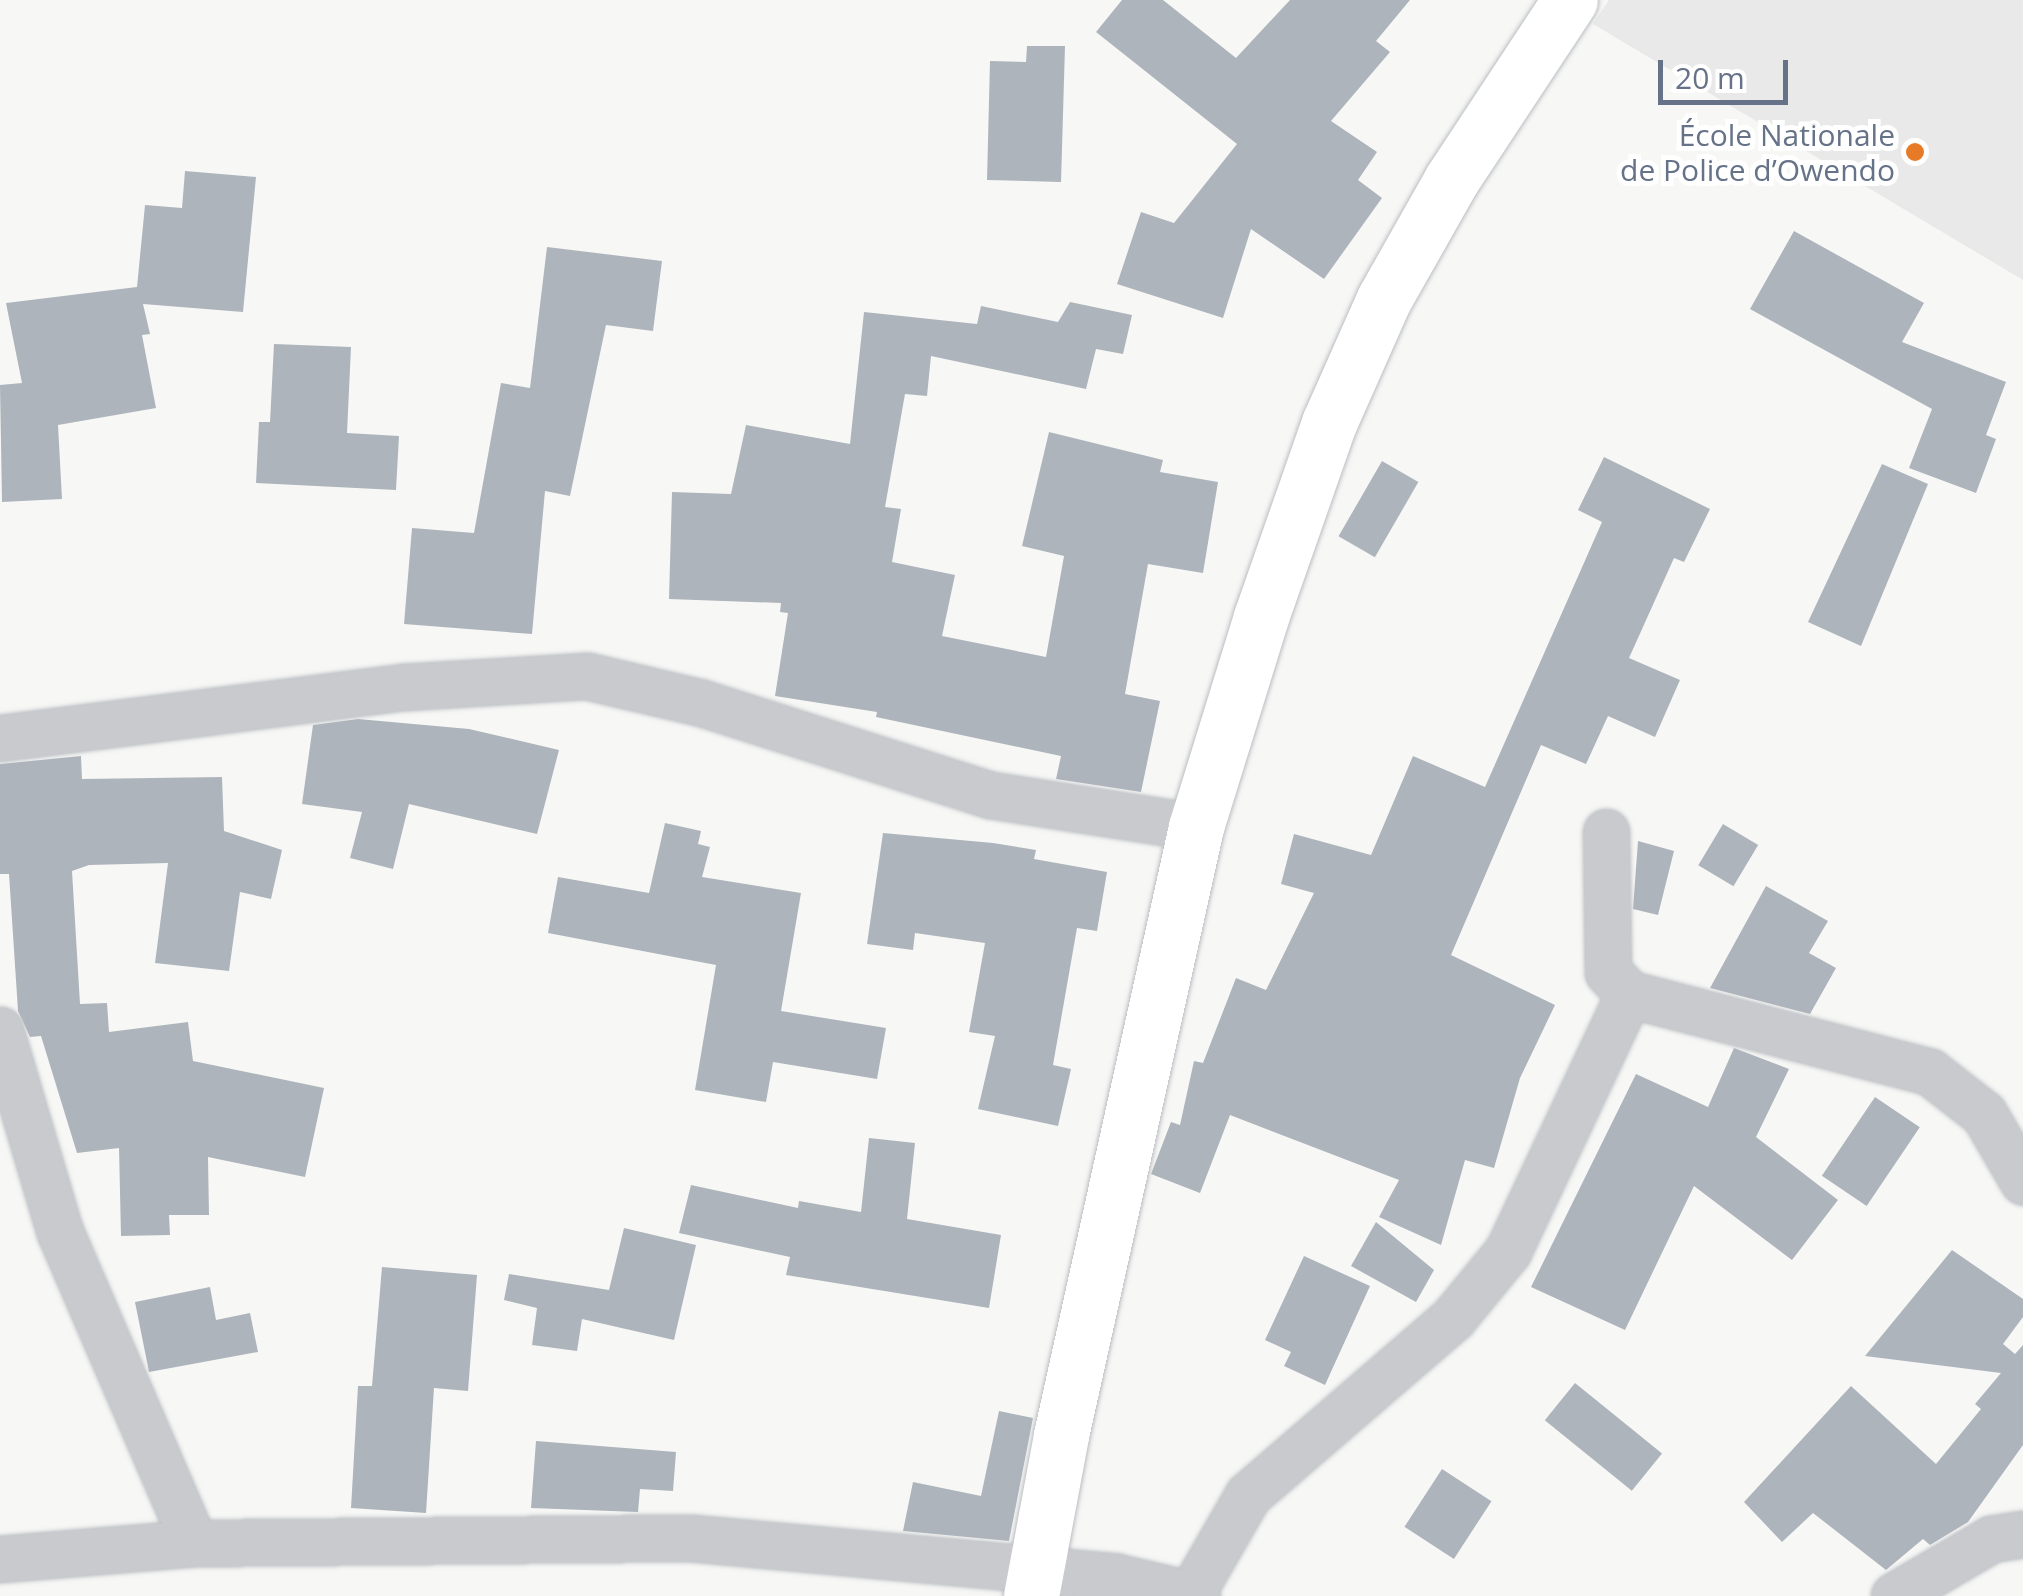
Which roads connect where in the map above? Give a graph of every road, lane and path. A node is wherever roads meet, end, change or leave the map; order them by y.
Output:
1 (1570, 0) edge
2 (0, 738) edge
3 (1196, 827) junction
4 (1606, 832) dead end
5 (1628, 994) junction
6 (0, 1030) edge
7 (2023, 1181) edge
8 (2023, 1534) edge
9 (194, 1543) junction
10 (0, 1558) edge
11 (1034, 1582) edge
12 (1194, 1595) edge
13 (1894, 1596) edge

1 - 3 street
2 - 3 street
3 - 11 street
4 - 5 street
5 - 7 street
5 - 12 street
6 - 9 street
8 - 13 street
9 - 10 street
9 - 11 street
11 - 12 street

